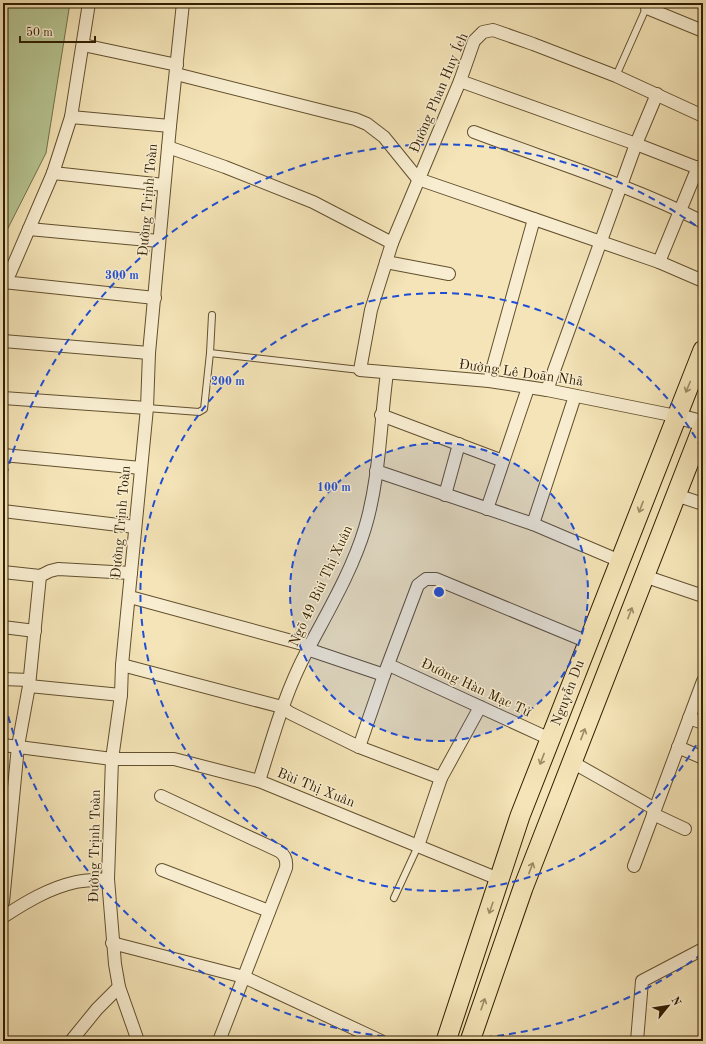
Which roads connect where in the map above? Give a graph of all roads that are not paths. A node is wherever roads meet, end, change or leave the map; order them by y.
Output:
1 (89, 3) edge
2 (183, 3) edge
3 (648, 5) edge
4 (703, 31) edge
5 (83, 44) junction
6 (176, 70) junction
7 (616, 76) junction
8 (460, 81) junction
9 (657, 94) junction
10 (703, 116) edge
11 (71, 117) junction
12 (170, 126) junction
13 (474, 132) dead end
14 (636, 144) junction
15 (168, 148) junction
16 (700, 168) edge
17 (53, 173) junction
18 (418, 179) junction
19 (164, 185) junction
20 (621, 187) junction
21 (680, 210) junction
22 (534, 219) junction
23 (703, 222) edge
24 (29, 229) junction
25 (159, 241) junction
26 (600, 242) junction
27 (392, 243) junction
28 (386, 262) junction
29 (659, 262) junction
30 (449, 274) dead end
31 (3, 282) edge
32 (703, 282) edge
33 (155, 298) junction
34 (212, 315) dead end
35 (3, 341) edge
36 (703, 350) edge
37 (149, 353) junction
38 (210, 354) junction
39 (360, 370) junction
40 (387, 372) junction
41 (489, 381) junction
42 (528, 388) junction
43 (547, 390) junction
44 (575, 396) junction
45 (3, 398) edge
46 (147, 408) junction
47 (381, 416) junction
48 (676, 416) junction
49 (703, 422) edge
50 (703, 426) edge
51 (459, 444) junction
52 (3, 455) edge
53 (503, 461) junction
54 (141, 468) junction
55 (376, 471) junction
56 (445, 495) junction
57 (676, 495) junction
58 (703, 504) edge
59 (487, 509) junction
60 (3, 511) edge
61 (533, 524) junction
62 (136, 527) junction
63 (620, 560) junction
64 (3, 572) edge
65 (131, 573) junction
66 (40, 576) junction
67 (644, 576) junction
68 (703, 596) edge
69 (130, 597) junction
70 (3, 627) edge
71 (35, 630) junction
72 (588, 642) junction
73 (309, 648) junction
74 (122, 665) junction
75 (386, 670) junction
76 (3, 679) edge
77 (703, 681) edge
78 (29, 683) junction
79 (572, 684) junction
80 (121, 695) junction
81 (598, 695) junction
82 (480, 706) junction
83 (282, 707) junction
84 (689, 718) junction
85 (703, 723) edge
86 (550, 739) junction
87 (3, 745) edge
88 (18, 746) junction
89 (359, 747) junction
90 (678, 747) junction
91 (703, 758) edge
92 (112, 759) junction
93 (572, 762) junction
94 (441, 778) junction
95 (259, 781) junction
96 (161, 796) dead end
97 (654, 812) junction
98 (685, 829) dead end
99 (418, 846) junction
100 (634, 866) dead end
101 (162, 870) dead end
102 (108, 880) junction
103 (501, 880) junction
104 (523, 888) junction
105 (394, 898) dead end
106 (3, 902) edge
107 (269, 911) junction
108 (3, 917) edge
109 (112, 943) junction
110 (703, 949) edge
111 (244, 977) junction
112 (119, 987) junction
113 (70, 1041) edge
114 (138, 1041) edge
115 (219, 1041) edge
116 (381, 1041) edge
117 (446, 1041) edge
118 (470, 1041) edge
119 (637, 1041) edge

1 - 5 street
2 - 6 street, Đường Trịnh Toàn
3 - 4 street
3 - 7 lane
5 - 6 street
5 - 11 street
6 - 12 street, Đường Trịnh Toàn
6 - 18 street
7 - 8 street, Đường Phan Huy Ích
7 - 9 street, Đường Phan Huy Ích
8 - 14 street
8 - 18 street, Đường Phan Huy Ích
9 - 10 street, Đường Phan Huy Ích
9 - 14 street
11 - 12 street
11 - 17 street
12 - 15 street, Đường Trịnh Toàn
13 - 20 street
14 - 16 street
14 - 20 street
15 - 19 street, Đường Trịnh Toàn
15 - 27 street
16 - 21 street
17 - 19 street
17 - 24 street
18 - 22 street
18 - 27 street, Đường Phan Huy Ích
19 - 25 street, Đường Trịnh Toàn
20 - 21 street
20 - 26 street
21 - 23 street
21 - 29 street
22 - 26 street
22 - 41 street
24 - 25 street
24 - 31 street
25 - 33 street, Đường Trịnh Toàn
26 - 29 street
26 - 43 street
27 - 28 street, Đường Phan Huy Ích
28 - 30 street
28 - 39 street, Đường Phan Huy Ích
29 - 32 street
31 - 33 street
33 - 37 street, Đường Trịnh Toàn
34 - 38 lane
35 - 37 street
36 -> 48 main road, Nguyễn Du
37 - 46 street, Đường Trịnh Toàn
38 - 39 lane
38 - 46 lane
39 - 40 street, Đường Lê Doãn Nhã
40 - 41 street, Đường Lê Doãn Nhã
40 - 47 street, Ngõ 49 Bùi Thị Xuân
41 - 42 street, Đường Lê Doãn Nhã
42 - 43 street, Đường Lê Doãn Nhã
42 - 53 street
43 - 44 street, Đường Lê Doãn Nhã
44 - 48 street, Đường Lê Doãn Nhã
44 - 61 street
45 - 46 street
46 - 54 street, Đường Trịnh Toàn
47 - 51 street
47 - 55 street, Ngõ 49 Bùi Thị Xuân
48 - 49 street
48 -> 63 main road, Nguyễn Du
50 - 57 main road, Nguyễn Du
51 - 53 street
51 - 56 street
52 - 54 street
53 - 59 street
54 - 62 street, Đường Trịnh Toàn
55 - 56 street
55 - 73 street, Ngõ 49 Bùi Thị Xuân
56 - 59 street
57 - 58 street
57 - 67 main road, Nguyễn Du
59 - 61 street
60 - 62 street
61 - 63 street
62 - 65 street, Đường Trịnh Toàn
63 - 72 main road, Nguyễn Du
64 - 66 street
65 - 66 street
65 - 69 street, Đường Trịnh Toàn
66 - 71 street
67 - 68 street
81 -> 67 main road, Nguyễn Du
69 - 73 street, Đường Hàn Mạc Tử
69 - 74 street, Đường Trịnh Toàn
70 - 71 street
71 - 78 street
72 - 75 street
72 - 79 main road, Nguyễn Du
73 - 75 street, Đường Hàn Mạc Tử
73 - 83 street, Ngõ 49 Bùi Thị Xuân
74 - 80 street, Đường Trịnh Toàn
74 - 83 street
75 - 82 street, Đường Hàn Mạc Tử
75 - 89 street
76 - 78 street
77 - 84 street
78 - 80 street
78 - 88 street
79 - 81 main road
79 - 86 main road, Nguyễn Du
80 - 92 street, Đường Trịnh Toàn
93 -> 81 main road, Nguyễn Du
82 - 86 street, Đường Hàn Mạc Tử
82 - 94 street
83 - 89 street
83 - 95 street, Ngõ 49 Bùi Thị Xuân
84 - 85 street
84 - 90 street
86 -> 103 main road, Nguyễn Du
87 - 88 street, Bùi Thị Xuân
88 - 92 street, Bùi Thị Xuân
88 - 106 street
89 - 94 street
90 - 91 street
90 - 97 street
92 - 95 street, Bùi Thị Xuân
92 - 102 street, Đường Trịnh Toàn
93 - 97 street
104 -> 93 main road, Nguyễn Du
94 - 99 street
95 - 99 street, Bùi Thị Xuân
96 - 107 street
97 - 98 street
97 - 100 street
99 - 103 street, Bùi Thị Xuân
99 - 105 lane
101 - 107 street
102 - 108 street
102 - 109 street, Đường Trịnh Toàn
103 - 104 main road
103 -> 117 main road, Nguyễn Du
118 -> 104 main road, Nguyễn Du
107 - 111 street
109 - 111 street
109 - 112 street, Đường Trịnh Toàn
110 - 119 street
111 - 115 street
111 - 116 street
112 - 113 street
112 - 114 street, Đường Trịnh Toàn

